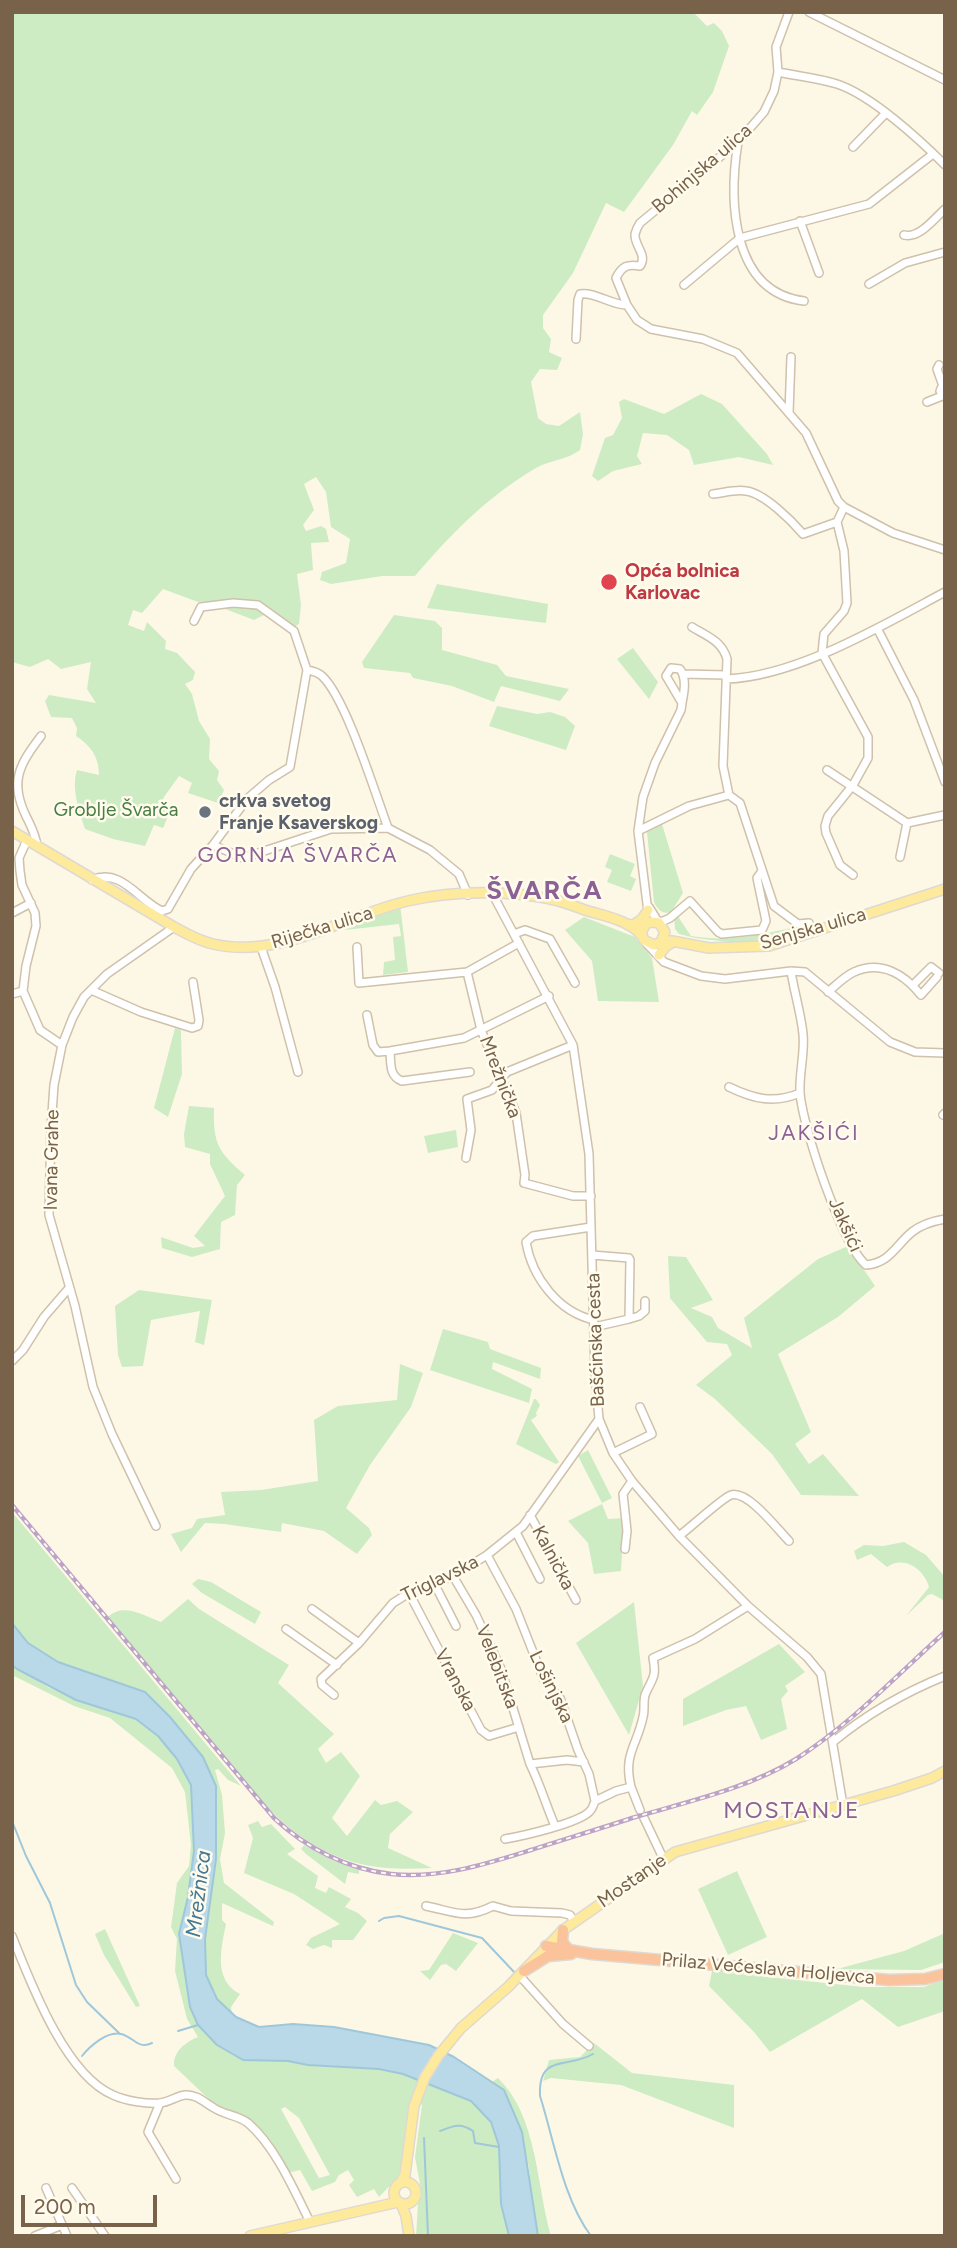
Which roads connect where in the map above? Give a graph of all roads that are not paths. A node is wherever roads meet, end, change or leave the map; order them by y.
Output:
1 (789, 12) edge
2 (809, 12) edge
3 (778, 72) junction
4 (945, 80) edge
5 (885, 114) junction
6 (738, 142) junction
7 (853, 147) dead end
8 (933, 154) junction
9 (945, 165) edge
10 (945, 209) edge
11 (800, 221) junction
12 (904, 235) dead end
13 (740, 238) junction
14 (945, 252) edge
15 (819, 273) dead end
16 (869, 284) dead end
17 (684, 285) dead end
18 (804, 301) dead end
19 (627, 305) junction
20 (576, 339) dead end
21 (791, 357) dead end
22 (939, 365) dead end
23 (943, 386) edge
24 (930, 400) dead end
25 (789, 413) junction
26 (713, 494) dead end
27 (844, 507) junction
28 (837, 522) junction
29 (945, 550) edge
30 (945, 592) edge
31 (194, 621) dead end
32 (692, 627) dead end
33 (877, 628) junction
34 (822, 653) junction
35 (307, 670) junction
36 (683, 674) junction
37 (726, 677) junction
38 (682, 703) junction
39 (41, 736) dead end
40 (827, 770) dead end
41 (945, 782) edge
42 (853, 785) junction
43 (729, 795) junction
44 (945, 815) edge
45 (907, 823) junction
46 (388, 828) junction
47 (12, 831) edge
48 (638, 831) junction
49 (27, 840) junction
50 (213, 845) junction
51 (37, 846) junction
52 (900, 857) dead end
53 (762, 871) junction
54 (853, 875) dead end
55 (92, 880) junction
56 (945, 889) edge
57 (492, 893) junction
58 (511, 894) junction
59 (468, 895) junction
60 (31, 904) junction
61 (501, 909) junction
62 (648, 909) junction
63 (12, 913) edge
64 (809, 922) dead end
65 (646, 924) junction
66 (630, 925) junction
67 (662, 925) junction
68 (174, 927) junction
69 (514, 934) junction
70 (644, 940) junction
71 (677, 941) junction
72 (661, 942) junction
73 (519, 943) junction
74 (261, 947) junction
75 (357, 947) dead end
76 (660, 958) junction
77 (791, 971) junction
78 (467, 972) junction
79 (193, 982) dead end
80 (575, 983) dead end
81 (913, 985) junction
82 (91, 990) junction
83 (23, 991) junction
84 (828, 992) junction
85 (12, 995) edge
86 (549, 996) junction
87 (368, 1015) dead end
88 (481, 1030) junction
89 (62, 1045) junction
90 (573, 1045) junction
91 (390, 1051) junction
92 (945, 1053) edge
93 (298, 1072) dead end
94 (470, 1072) dead end
95 (501, 1076) junction
96 (729, 1087) dead end
97 (800, 1093) junction
98 (466, 1158) dead end
99 (591, 1196) junction
100 (945, 1219) edge
101 (591, 1227) junction
102 (592, 1255) junction
103 (69, 1288) junction
104 (645, 1301) dead end
105 (629, 1320) junction
106 (594, 1323) junction
107 (12, 1361) edge
108 (640, 1407) dead end
109 (599, 1419) junction
110 (604, 1430) junction
111 (591, 1432) junction
112 (613, 1453) junction
113 (632, 1481) junction
114 (530, 1516) junction
115 (156, 1526) dead end
116 (516, 1532) junction
117 (679, 1536) junction
118 (789, 1541) dead end
119 (625, 1549) dead end
120 (487, 1555) junction
121 (453, 1576) junction
122 (540, 1579) dead end
123 (434, 1583) junction
124 (409, 1593) junction
125 (576, 1600) dead end
126 (748, 1606) junction
127 (312, 1609) dead end
128 (456, 1626) dead end
129 (286, 1629) dead end
130 (359, 1643) junction
131 (337, 1665) junction
132 (944, 1676) edge
133 (334, 1695) dead end
134 (519, 1727) junction
135 (833, 1742) junction
136 (584, 1762) junction
137 (530, 1764) junction
138 (945, 1770) edge
139 (631, 1787) junction
140 (595, 1801) junction
141 (843, 1805) junction
142 (555, 1826) junction
143 (505, 1839) dead end
144 (663, 1858) junction
145 (426, 1906) dead end
146 (575, 1921) junction
147 (563, 1930) junction
148 (12, 1936) edge
149 (569, 1950) junction
150 (549, 1951) junction
151 (592, 1954) junction
152 (521, 1973) junction
153 (945, 1974) edge
154 (589, 2046) dead end
155 (160, 2103) junction
156 (408, 2152) junction
157 (176, 2179) dead end
158 (401, 2182) junction
159 (47, 2188) dead end
160 (72, 2188) dead end
161 (415, 2188) junction
162 (394, 2189) junction
163 (414, 2200) junction
164 (400, 2203) junction
165 (373, 2207) junction
166 (310, 2222) junction
167 (62, 2225) junction
168 (409, 2233) edge
169 (34, 2236) edge
170 (67, 2236) edge
171 (105, 2236) edge
172 (250, 2236) edge

1 - 3 street, Bohinjska ulica
2 - 4 street
3 - 5 street
3 - 6 street, Bohinjska ulica
5 - 7 street
5 - 8 street
6 - 13 street
6 - 19 street, Bohinjska ulica
8 - 9 street
8 - 11 street
10 - 12 street
11 - 13 street
11 - 15 street
13 - 17 street
13 - 18 street
14 - 16 street
19 - 20 street
19 - 25 street
21 - 25 street
22 - 23 street
23 - 24 street
25 - 27 street
26 - 28 street
27 - 28 street
27 - 29 street
28 - 34 street
30 - 33 street
31 - 35 street
32 - 37 street
33 - 34 street
33 - 41 street
34 - 37 street
34 - 42 street
35 - 46 street
35 - 50 street
36 - 37 street
36 - 38 street
36 - 38 street
37 - 43 street
38 - 48 street
39 - 51 street
40 - 42 street
42 - 45 street
42 - 54 street
43 - 48 street
43 - 53 street
44 - 45 street
45 - 52 street
46 - 50 street
46 - 59 street
47 - 49 main road, Riječka ulica
48 - 62 street
49 - 51 main road, Riječka ulica
49 - 60 street
50 - 55 street
51 - 55 main road, Riječka ulica
53 - 64 street
53 - 67 street
55 - 68 main road, Riječka ulica
56 - 71 main road, Senjska ulica
57 - 58 main road
57 - 59 main road, Riječka ulica
57 - 61 street, Bašćinska cesta
58 - 61 street
58 - 66 main road
59 - 74 main road, Riječka ulica
60 - 63 street
60 - 83 street
61 - 69 street, Bašćinska cesta
62 - 65 street
62 - 66 main road
62 - 67 street
65 - 66 main road
65 - 67 main road
65 - 70 main road
66 - 70 main road
67 - 71 main road
67 - 72 main road
68 - 74 main road, Riječka ulica
68 - 82 street, Ivana Grahe
69 - 73 street, Bašćinska cesta
69 - 80 street
70 - 72 main road
70 - 76 street
71 - 72 main road, Senjska ulica
71 - 76 main road
72 - 76 street
73 - 78 street
73 - 86 street, Bašćinska cesta
74 - 93 street
75 - 78 street
76 - 77 street
77 - 84 street
77 - 97 street, Jakšići
78 - 88 street, Mrežnička
79 - 82 street
81 - 81 street
81 - 84 street
82 - 89 street, Ivana Grahe
83 - 85 street
83 - 89 street
84 - 92 street
86 - 88 street
86 - 90 street, Bašćinska cesta
87 - 91 street
88 - 91 street
88 - 95 street, Mrežnička
89 - 103 street, Ivana Grahe
90 - 95 street
90 - 99 street, Bašćinska cesta
91 - 94 street
95 - 98 street
95 - 99 street, Mrežnička
96 - 97 street
97 - 100 street, Jakšići
99 - 101 street, Bašćinska cesta
101 - 102 street, Bašćinska cesta
101 - 106 street
102 - 105 street
102 - 106 street, Bašćinska cesta
103 - 107 street
103 - 115 street, Ivana Grahe
104 - 105 street
105 - 106 street
106 - 109 street, Bašćinska cesta
108 - 112 street
109 - 110 street, Bašćinska cesta
109 - 111 street, Triglavska
110 - 111 street
110 - 112 street, Bašćinska cesta
111 - 114 street, Triglavska
112 - 113 street, Bašćinska cesta
113 - 117 street, Bašćinska cesta
113 - 119 street
114 - 116 street, Triglavska
114 - 125 street, Kalnička
116 - 120 street, Triglavska
116 - 122 street
117 - 118 street
117 - 126 street, Bašćinska cesta
120 - 121 street, Triglavska
120 - 136 street, Lošinjska
121 - 123 street, Triglavska
121 - 134 street, Velebitska
123 - 124 street, Triglavska
123 - 128 street
124 - 130 street, Triglavska
124 - 134 street, Vranska
126 - 135 street, Bašćinska cesta
126 - 139 street
127 - 130 street
129 - 131 street
130 - 131 street, Triglavska
131 - 133 street, Triglavska
132 - 135 street
134 - 137 street, Velebitska
135 - 141 street, Bašćinska cesta
136 - 137 street
136 - 140 street, Lošinjska
137 - 142 street, Velebitska
138 - 141 main road, Mostanje
139 - 140 street
139 - 144 street
140 - 142 street
141 - 144 main road, Mostanje
142 - 143 street
144 - 146 main road, Mostanje
145 - 146 street
146 - 147 main road, Mostanje
147 - 149 highway
147 - 150 main road, Mostanje
148 - 155 street
149 - 150 highway, Prilaz Većeslava Holjevca
149 - 151 highway, Prilaz Većeslava Holjevca
150 - 151 highway, Prilaz Većeslava Holjevca
150 - 152 highway, Prilaz Većeslava Holjevca
151 - 153 highway, Prilaz Većeslava Holjevca
152 - 154 street
152 - 156 main road
155 - 157 street
155 - 166 street
156 - 158 main road
156 - 161 main road
158 - 161 main road
158 - 162 main road
159 - 167 street
160 - 171 street
161 - 163 main road
162 - 164 main road
162 - 165 main road
163 - 164 main road
163 - 168 main road
164 - 165 main road
164 - 168 main road
165 - 166 main road
166 - 172 main road
167 - 169 street
167 - 170 street

